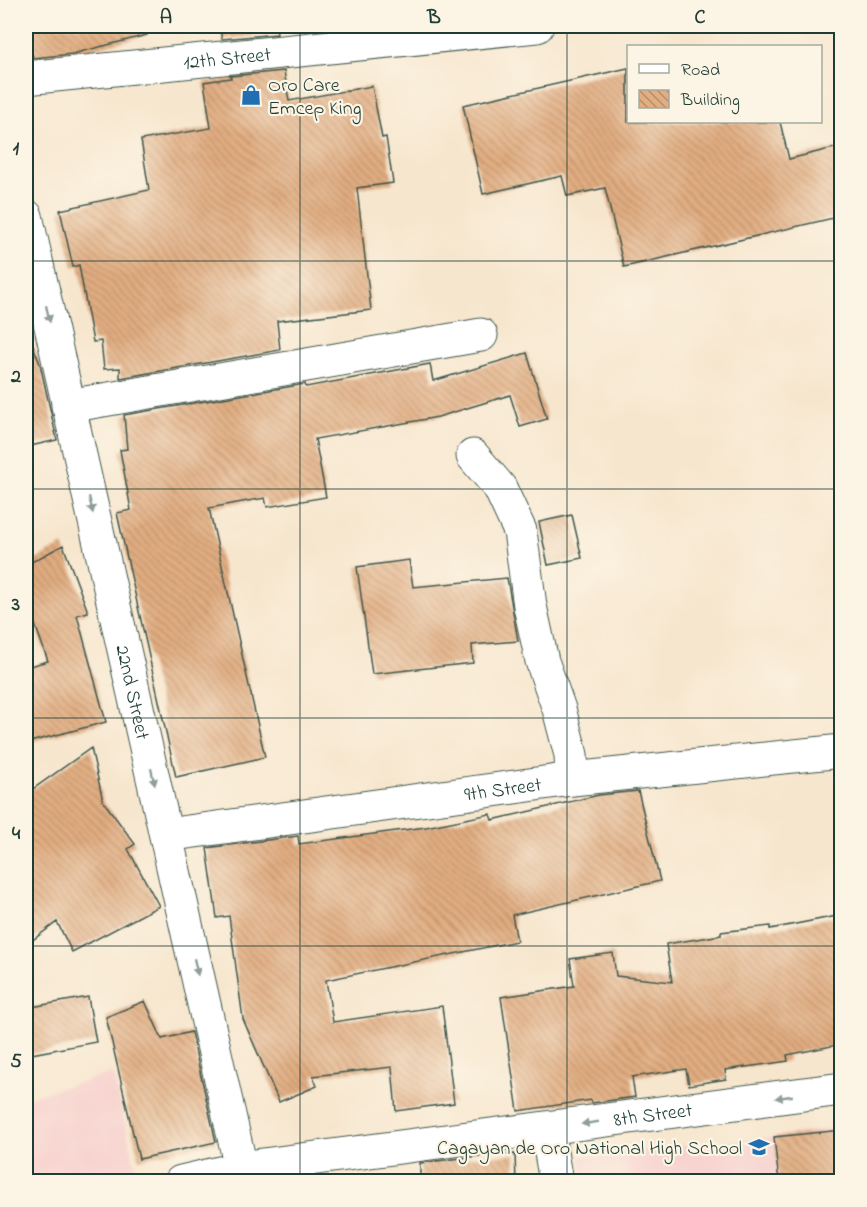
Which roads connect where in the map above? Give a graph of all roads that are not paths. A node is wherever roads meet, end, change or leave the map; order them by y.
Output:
1 (537, 26) edge
2 (26, 78) edge
3 (26, 216) edge
4 (481, 335) dead end
5 (68, 406) junction
6 (473, 456) dead end
7 (842, 751) edge
8 (572, 779) junction
9 (166, 835) junction
10 (842, 1089) edge
11 (548, 1129) junction
12 (241, 1168) junction
13 (311, 1171) edge
14 (181, 1182) edge
15 (556, 1182) edge

1 - 2 street, 12th Street
3 -> 5 street, 22nd Street
4 - 5 street
5 -> 9 street, 22nd Street
6 - 8 street
7 - 8 street, 9th Street
8 - 9 street, 9th Street
9 -> 12 street, 22nd Street
10 -> 11 street, 8th Street
11 - 13 street, 8th Street
11 - 15 street
12 - 13 street, 8th Street
12 - 14 street, 8th Street

